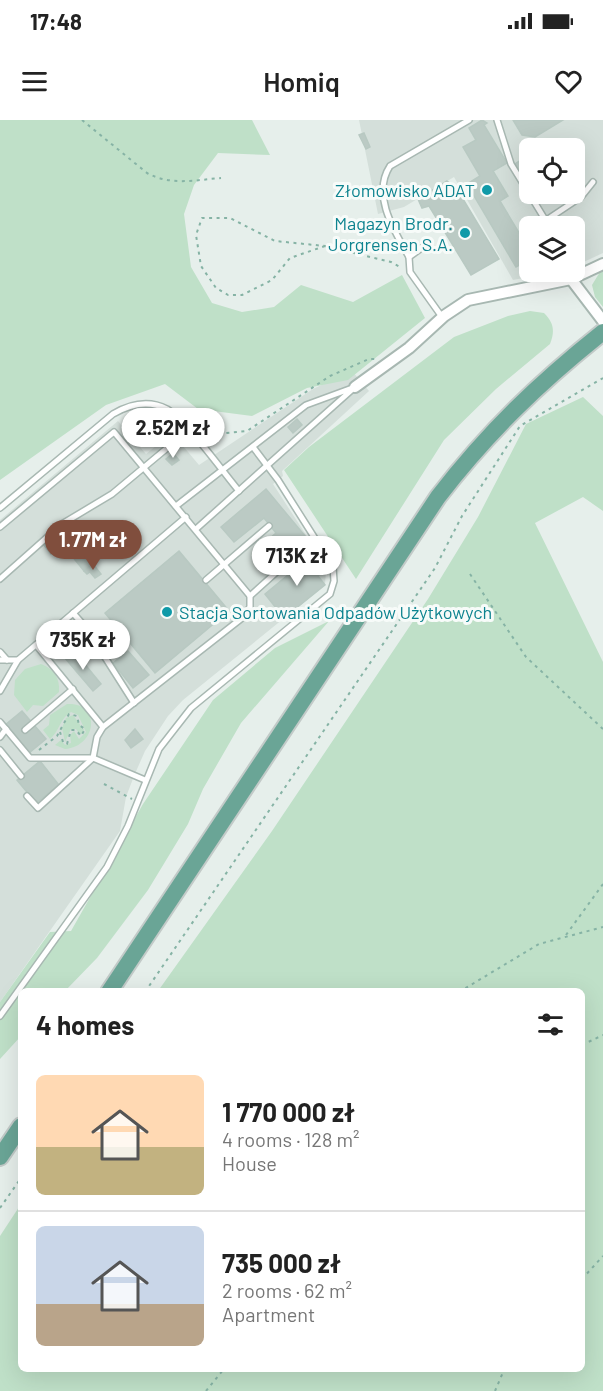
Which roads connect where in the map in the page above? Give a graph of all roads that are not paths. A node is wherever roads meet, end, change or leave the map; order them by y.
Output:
1 (469, 120) edge
2 (497, 120) edge
3 (593, 182) dead end
4 (542, 216) edge
5 (557, 216) edge
6 (427, 244) dead end
7 (409, 257) junction
8 (603, 264) edge
9 (585, 270) edge
10 (543, 282) edge
11 (577, 282) edge
12 (442, 317) junction
13 (603, 321) edge
14 (603, 332) edge
15 (603, 347) edge
16 (552, 376) junction
17 (355, 387) junction
18 (253, 447) junction
19 (166, 449) dead end
20 (267, 465) junction
21 (144, 467) junction
22 (221, 470) junction
23 (238, 491) junction
24 (176, 506) junction
25 (0, 508) edge
26 (186, 517) junction
27 (268, 526) dead end
28 (0, 527) edge
29 (196, 529) junction
30 (301, 550) dead end
31 (224, 564) junction
32 (0, 579) edge
33 (206, 580) dead end
34 (250, 596) junction
35 (73, 613) junction
36 (36, 645) junction
37 (0, 652) edge
38 (3, 660) edge
39 (18, 660) junction
40 (73, 689) junction
41 (0, 692) edge
42 (134, 703) junction
43 (0, 722) edge
44 (103, 727) junction
45 (6, 729) junction
46 (25, 730) dead end
47 (0, 737) edge
48 (0, 750) edge
49 (93, 758) junction
50 (21, 776) dead end
51 (145, 780) junction
52 (27, 796) dead end
53 (20, 988) edge
54 (112, 988) edge
55 (18, 991) edge
56 (0, 1016) edge
57 (18, 1131) edge
58 (0, 1158) edge

1 - 7 lane
2 - 4 lane
3 - 5 lane
6 - 7 lane
7 - 12 lane
8 - 9 street
10 - 12 street
11 - 13 street
12 - 17 street
14 - 16 main road
15 - 16 main road
16 - 54 main road
17 - 18 lane
17 - 20 lane
18 - 20 lane
18 - 22 lane
19 - 21 lane
20 - 23 lane
20 - 51 lane
21 - 24 lane
21 - 28 lane
21 - 32 lane
22 - 23 lane
22 - 24 lane
22 - 25 lane
23 - 29 lane
24 - 26 lane
26 - 29 lane
26 - 35 lane
27 - 31 lane
29 - 31 lane
30 - 34 lane
31 - 33 lane
31 - 34 lane
34 - 42 lane
35 - 36 lane
35 - 42 lane
36 - 39 lane
36 - 40 lane
37 - 38 lane
38 - 39 lane
39 - 41 lane
40 - 44 lane
40 - 46 lane
42 - 44 lane
43 - 45 lane
44 - 49 lane
45 - 47 lane
45 - 49 lane
48 - 50 lane
49 - 51 lane
49 - 52 lane
51 - 53 lane
55 - 56 lane
57 - 58 main road

